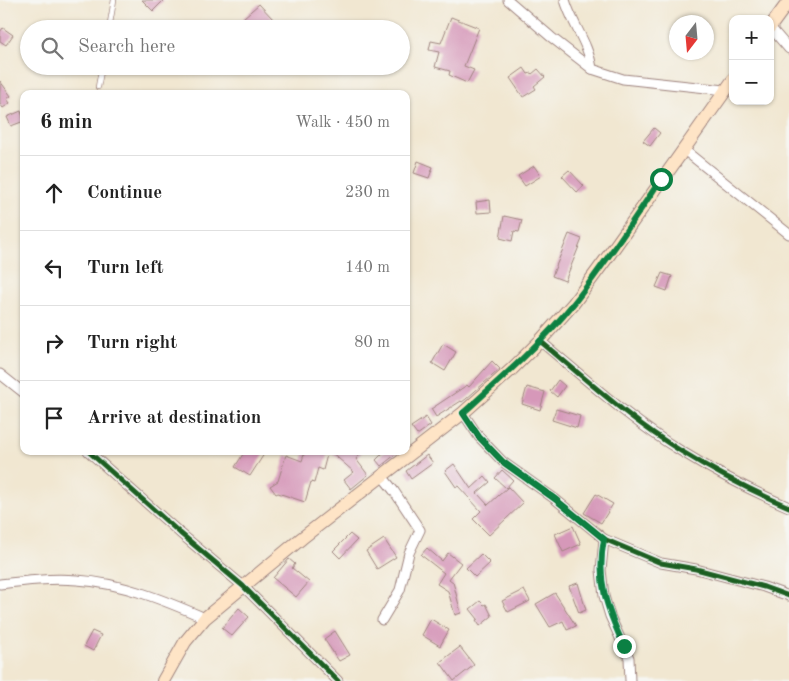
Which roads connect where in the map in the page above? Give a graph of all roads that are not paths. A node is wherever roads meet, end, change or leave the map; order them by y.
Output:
1 (114, 0) edge
2 (508, 0) edge
3 (565, 0) edge
4 (789, 1) edge
5 (111, 20) edge
6 (774, 22) edge
7 (774, 32) edge
8 (789, 49) edge
9 (592, 69) junction
10 (100, 75) edge
11 (729, 85) edge
12 (98, 87) dead end
13 (683, 149) junction
14 (789, 234) edge
15 (540, 341) junction
16 (0, 374) edge
17 (20, 390) edge
18 (463, 413) junction
19 (410, 454) edge
20 (92, 455) edge
21 (409, 455) edge
22 (382, 476) junction
23 (789, 507) edge
24 (604, 539) junction
25 (0, 584) edge
26 (243, 586) junction
27 (789, 596) edge
28 (205, 618) junction
29 (382, 620) dead end
30 (163, 681) edge
31 (338, 681) edge
32 (630, 681) edge

1 - 5 lane
2 - 9 street
3 - 9 street
4 - 6 main road
7 - 8 street
9 - 11 street
10 - 12 lane
11 - 13 main road
13 - 14 street
13 - 15 main road
15 - 18 main road
15 - 23 street
16 - 17 street
18 - 19 main road
18 - 24 street
20 - 26 street
21 - 22 main road
22 - 26 main road
22 - 29 street
24 - 27 street
24 - 32 street
25 - 28 street
26 - 28 main road
26 - 31 street
28 - 30 main road

